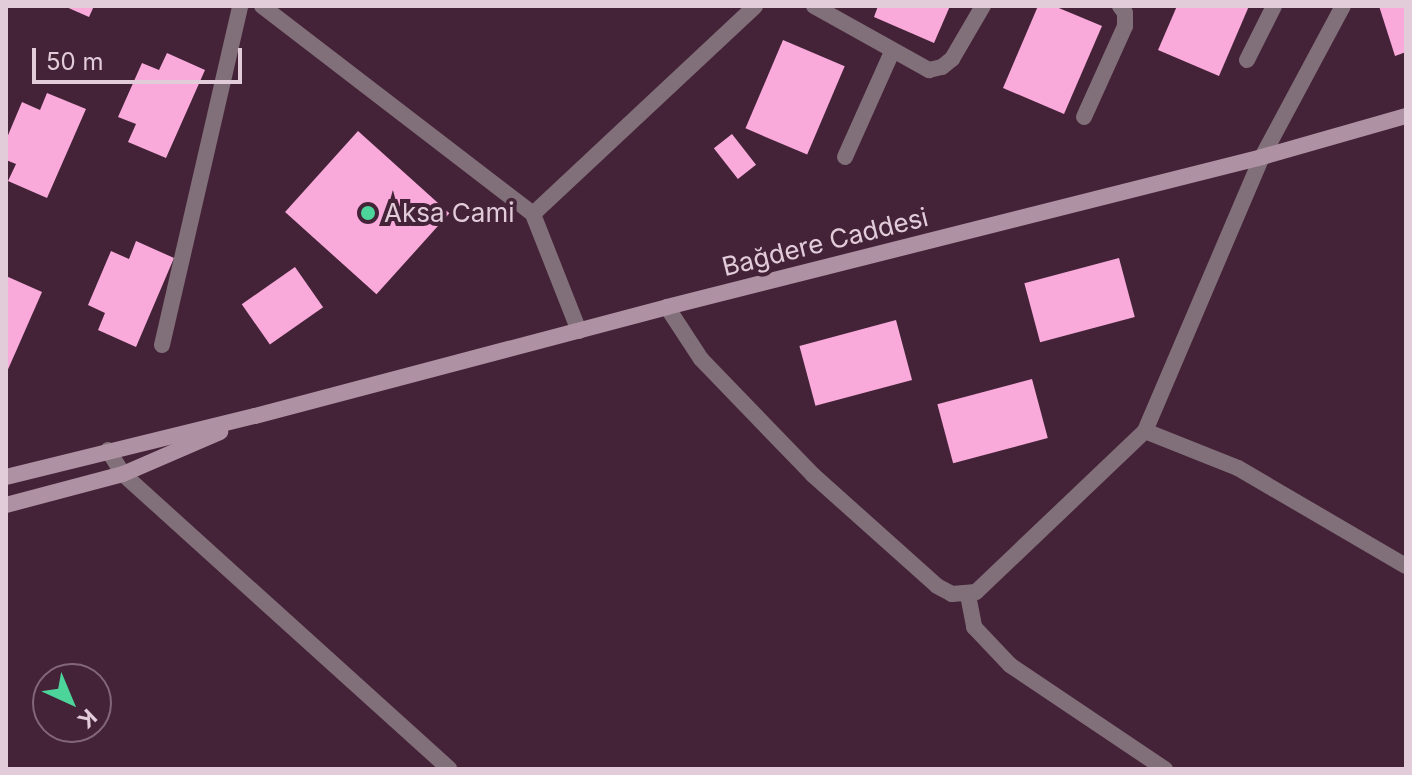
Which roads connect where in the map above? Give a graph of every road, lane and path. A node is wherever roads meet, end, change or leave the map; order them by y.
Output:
1 (240, 6) edge
2 (262, 6) edge
3 (755, 6) edge
4 (814, 6) edge
5 (983, 6) edge
6 (1120, 6) edge
7 (1274, 6) edge
8 (1343, 6) edge
9 (892, 52) junction
10 (1247, 60) dead end
11 (1406, 116) edge
12 (1084, 117) dead end
13 (845, 157) dead end
14 (1262, 157) junction
15 (533, 214) junction
16 (667, 307) junction
17 (579, 331) junction
18 (162, 345) dead end
19 (255, 416) junction
20 (1145, 431) junction
21 (108, 450) junction
22 (123, 474) junction
23 (6, 477) edge
24 (6, 505) edge
25 (1406, 566) edge
26 (968, 595) junction
27 (450, 769) edge
28 (1165, 769) edge

1 - 18 street
2 - 15 street
3 - 15 street
4 - 9 street
5 - 9 street
6 - 12 street
7 - 10 street
8 - 14 street
9 - 13 street
11 - 14 main road, Bağdere Caddesi
14 - 16 main road, Bağdere Caddesi
14 - 20 street
15 - 17 street
16 - 17 main road, Bağdere Caddesi
16 - 26 street
17 - 19 main road, Bağdere Caddesi
19 - 21 main road, Bağdere Caddesi
19 - 22 main road, Bağdere Caddesi
20 - 25 street
20 - 26 street
21 - 22 street
21 - 23 main road, Bağdere Caddesi
22 - 24 main road, Bağdere Caddesi
22 - 27 street
26 - 28 street

